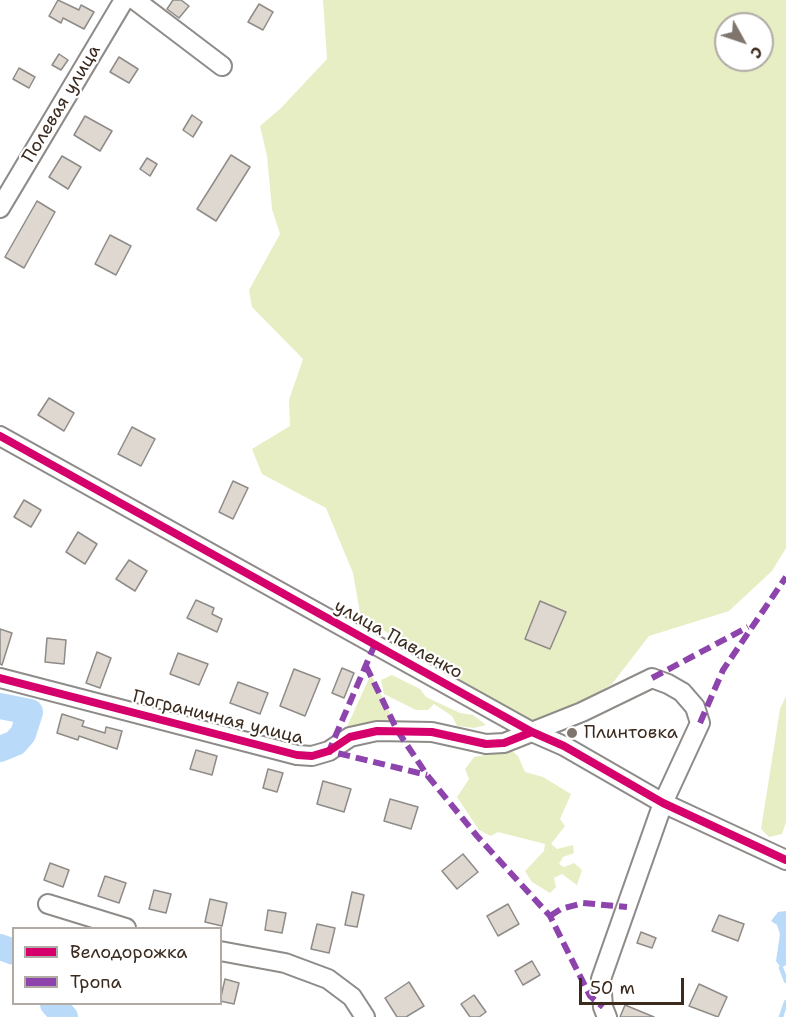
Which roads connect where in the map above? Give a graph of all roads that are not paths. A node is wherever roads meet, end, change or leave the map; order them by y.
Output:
1 (124, 0) edge
2 (135, 0) edge
3 (222, 66) dead end
4 (0, 208) edge
5 (0, 436) edge
6 (0, 678) edge
7 (532, 732) junction
8 (663, 803) junction
9 (786, 860) edge
10 (48, 904) dead end
11 (123, 927) edge
12 (222, 951) edge
13 (365, 1017) edge
14 (607, 1017) edge

1 - 4 street, Полевая улица
2 - 3 street
5 - 7 street, улица Павленко
6 - 7 street, Пограничная улица
7 - 8 street, улица Павленко
7 - 8 street, Пограничная улица
8 - 9 street, улица Павленко
8 - 14 street
10 - 11 street
12 - 13 street

